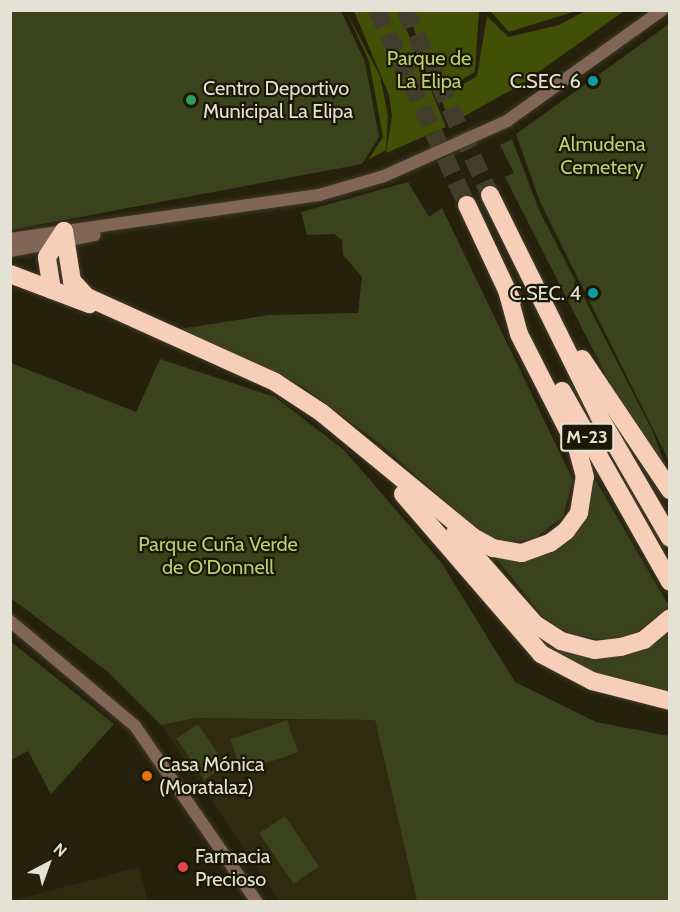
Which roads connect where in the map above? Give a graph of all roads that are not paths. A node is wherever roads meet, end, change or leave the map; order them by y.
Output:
1 (662, 10) edge
2 (490, 195) tunnel mouth
3 (467, 205) tunnel mouth
4 (10, 239) edge
5 (60, 239) junction
6 (10, 251) edge
7 (10, 274) edge
8 (52, 290) junction
9 (507, 290) junction
10 (550, 319) junction
11 (186, 340) junction
12 (357, 440) junction
13 (669, 490) edge
14 (423, 498) junction
15 (669, 538) edge
16 (669, 582) edge
17 (669, 618) edge
18 (10, 621) edge
19 (669, 701) edge
20 (257, 902) edge

1 - 5 street
2 - 10 highway, M-23
3 - 9 highway, M-23
4 - 5 street
5 - 6 street
5 - 8 highway
5 - 11 highway
7 - 8 highway
8 - 11 highway
9 - 14 highway
9 - 16 highway, M-23
10 - 13 highway
10 - 15 highway, M-23
11 - 12 highway
12 - 14 highway
12 - 19 highway
14 - 17 highway
18 - 20 street

